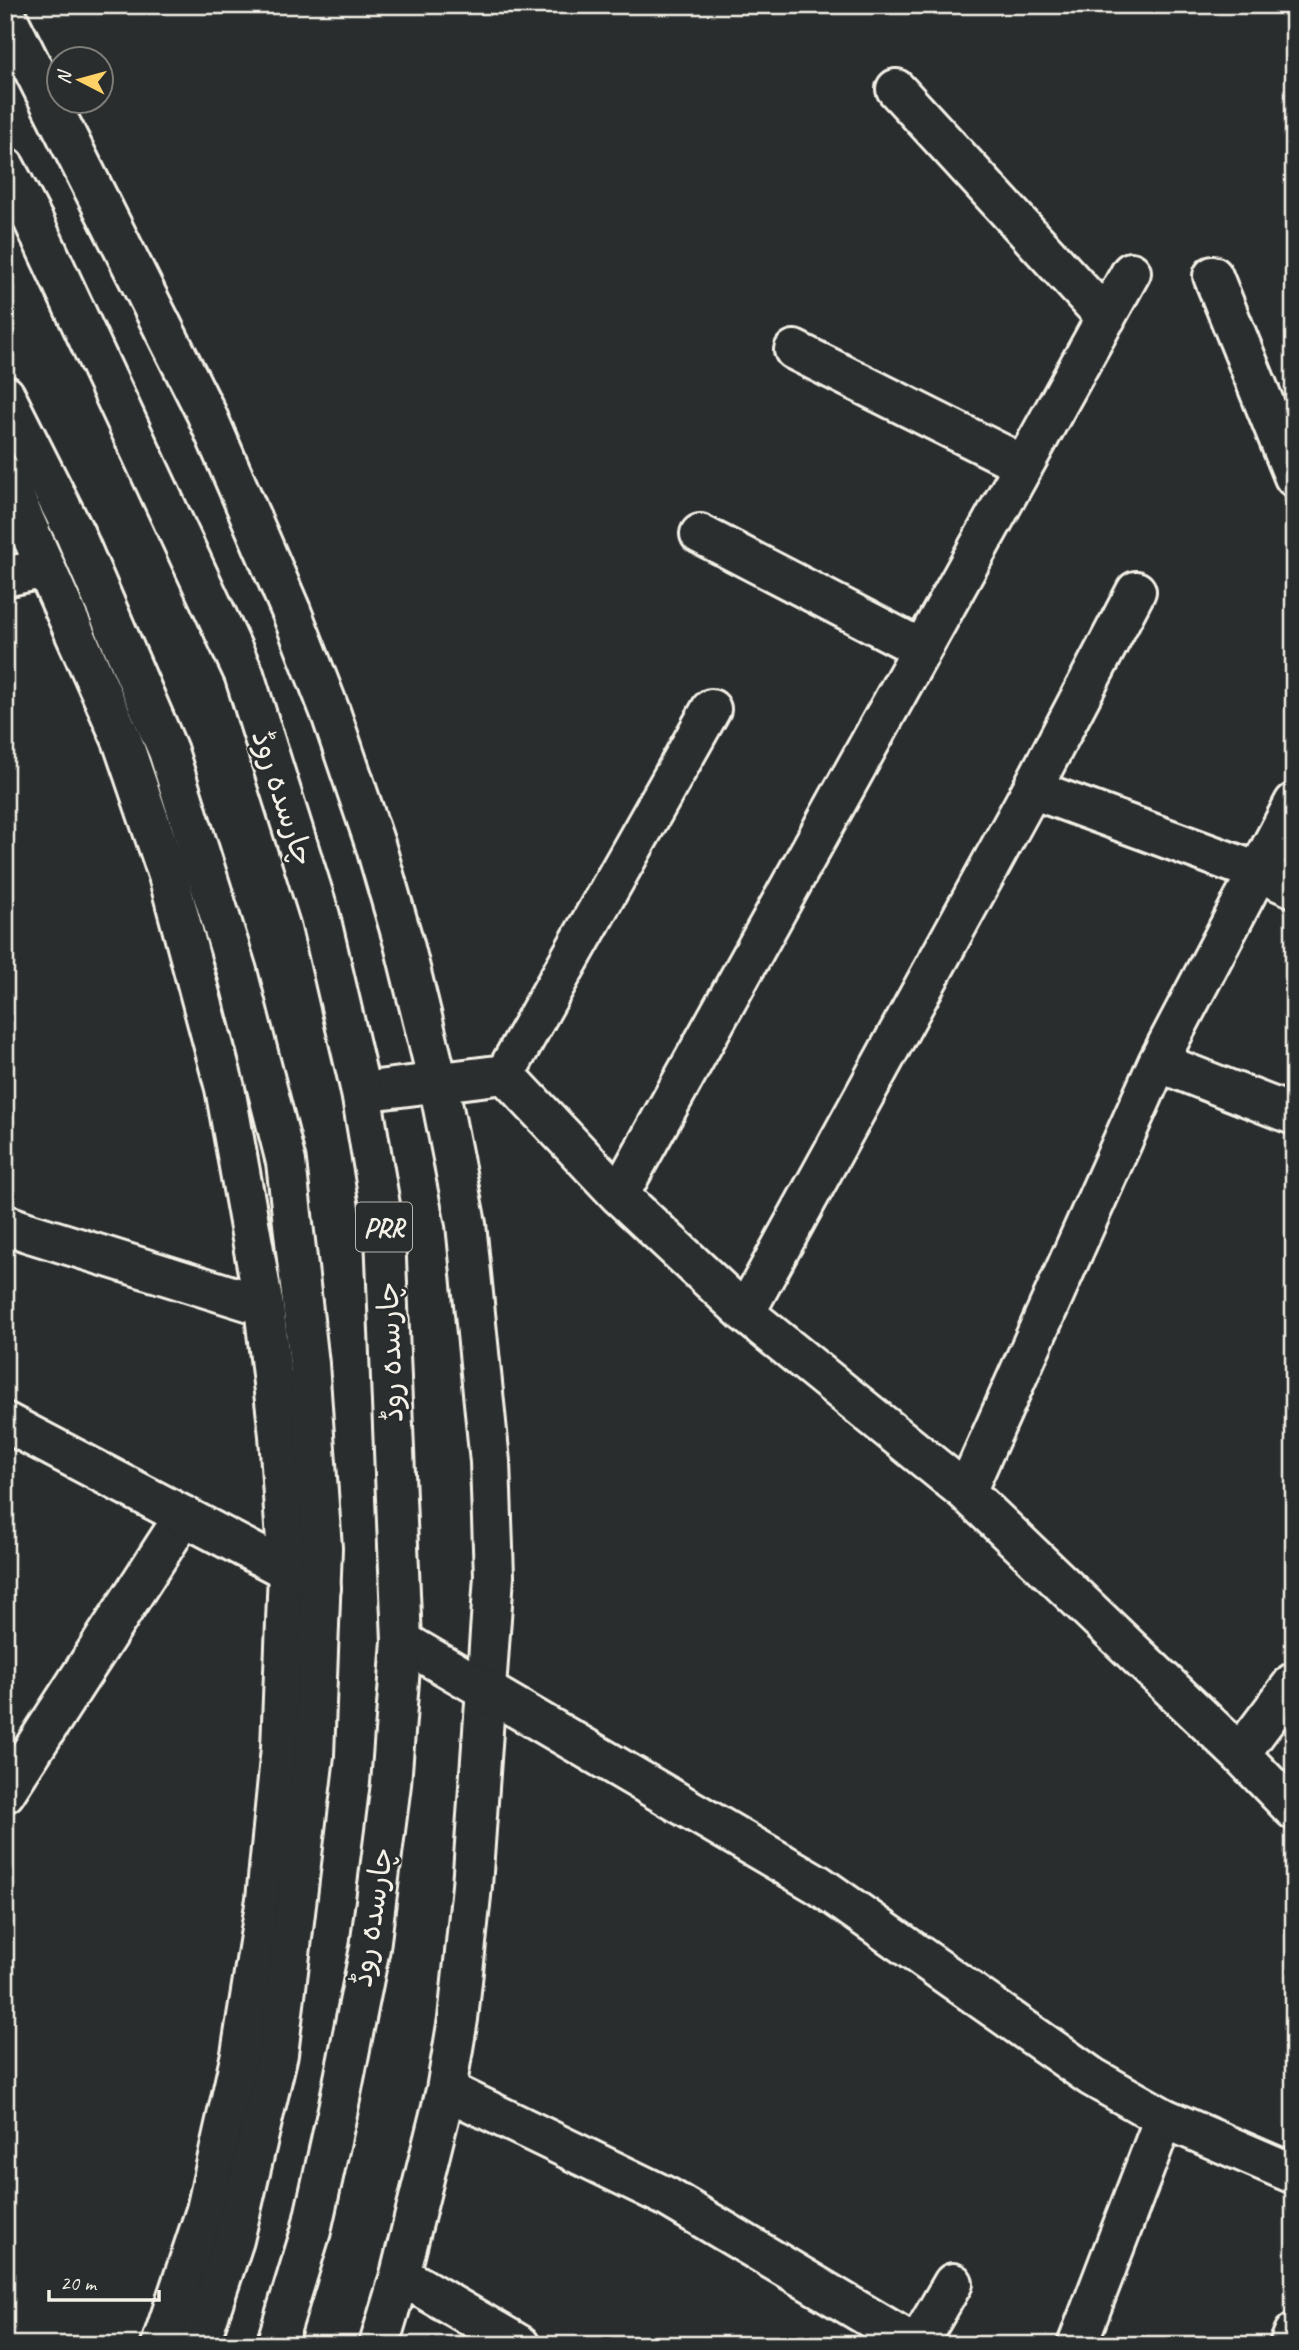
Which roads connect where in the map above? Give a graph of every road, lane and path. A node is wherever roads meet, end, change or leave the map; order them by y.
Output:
1 (5, 13) edge
2 (896, 89) dead end
3 (5, 167) edge
4 (1131, 272) dead end
5 (1213, 276) dead end
6 (1106, 318) junction
7 (794, 350) dead end
8 (5, 395) edge
9 (1024, 466) junction
10 (5, 476) edge
11 (1294, 477) edge
12 (700, 534) dead end
13 (46, 568) junction
14 (5, 577) edge
15 (1136, 591) dead end
16 (922, 649) junction
17 (711, 709) dead end
18 (1032, 789) junction
19 (1294, 803) edge
20 (1258, 872) junction
21 (1294, 888) edge
22 (1158, 1062) junction
23 (505, 1074) junction
24 (438, 1082) junction
25 (361, 1092) junction
26 (1294, 1115) edge
27 (619, 1195) junction
28 (5, 1224) edge
29 (264, 1306) junction
30 (745, 1313) junction
31 (5, 1422) edge
32 (966, 1492) junction
33 (184, 1516) junction
34 (288, 1571) junction
35 (321, 1588) junction
36 (402, 1641) junction
37 (1294, 1682) edge
38 (485, 1690) junction
39 (1240, 1754) junction
40 (5, 1793) edge
41 (1294, 1810) edge
42 (446, 2090) junction
43 (1164, 2118) junction
44 (1294, 2174) edge
45 (400, 2275) junction
46 (953, 2283) dead end
47 (1294, 2333) edge
48 (161, 2345) edge
49 (200, 2345) edge
50 (276, 2345) edge
51 (379, 2345) edge
52 (520, 2345) edge
53 (917, 2345) edge
54 (1076, 2345) edge
55 (1289, 2345) edge

1 - 24 main road
2 - 6 main road
3 - 25 main road, چارسدہ روڈ / PRR
4 - 6 main road
5 - 11 main road
6 - 9 main road
7 - 9 main road
8 - 35 main road
9 - 16 main road
10 - 13 main road
12 - 16 main road
13 - 14 main road
13 - 29 main road
15 - 18 main road
16 - 27 main road
17 - 23 main road
18 - 20 main road
18 - 30 main road
19 - 20 main road
20 - 21 main road
20 - 22 main road
22 - 26 main road
22 - 32 main road
23 - 24 main road
23 - 27 main road
24 - 25 main road
24 - 38 main road
25 - 36 main road, چارسدہ روڈ / PRR
27 - 30 main road
28 - 29 main road
29 - 34 main road
30 - 32 main road
31 - 33 main road
32 - 39 main road
33 - 34 main road
33 - 40 main road
34 - 35 main road
34 - 48 main road
35 - 49 main road
36 - 38 main road
36 - 50 main road, چارسدہ روڈ / PRR
37 - 39 main road
38 - 42 main road
38 - 43 main road
39 - 41 main road
42 - 45 main road
42 - 53 main road
43 - 44 main road
43 - 54 main road
45 - 51 main road
45 - 52 main road
46 - 53 main road
47 - 55 main road

